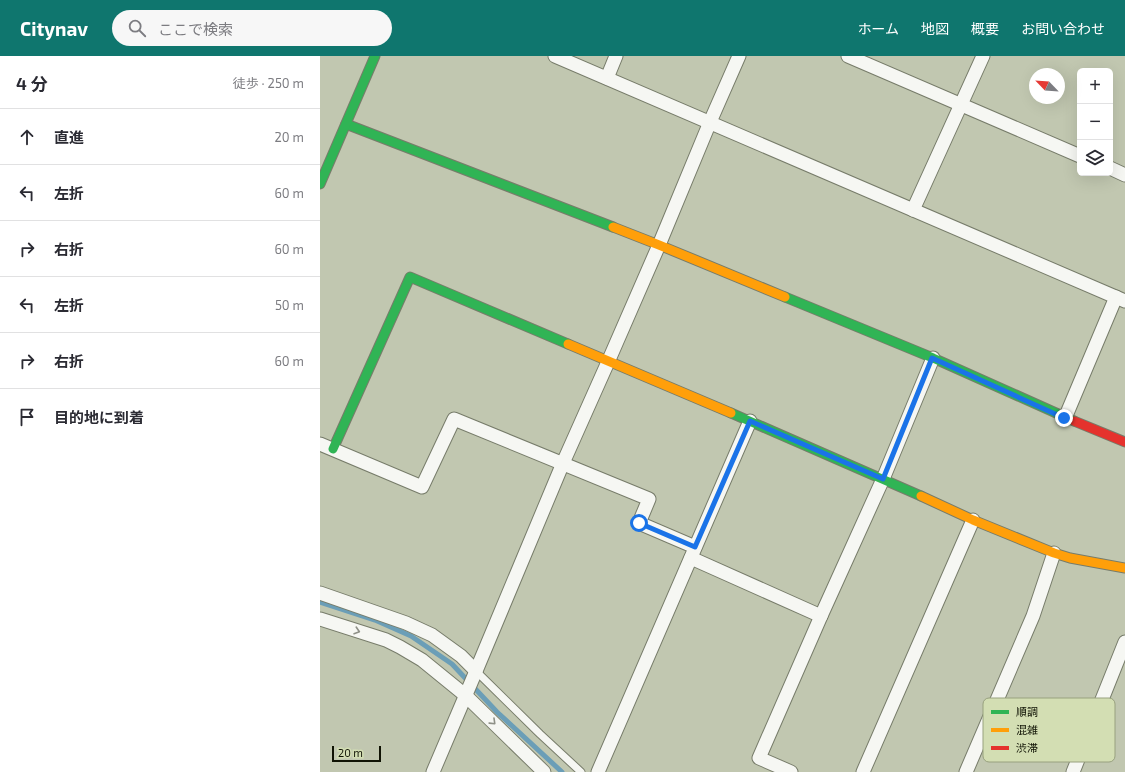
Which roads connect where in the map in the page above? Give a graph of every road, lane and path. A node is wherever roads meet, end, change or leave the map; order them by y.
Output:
1 (375, 56) edge
2 (555, 56) edge
3 (616, 56) edge
4 (739, 56) edge
5 (848, 56) edge
6 (983, 56) edge
7 (607, 78) junction
8 (960, 105) junction
9 (710, 122) junction
10 (346, 124) junction
11 (1077, 155) edge
12 (1113, 169) edge
13 (1125, 175) edge
14 (320, 184) edge
15 (913, 210) junction
16 (659, 245) junction
17 (1120, 299) edge
18 (932, 358) junction
19 (608, 362) junction
20 (1064, 418) junction
21 (750, 421) junction
22 (1125, 442) edge
23 (320, 444) edge
24 (333, 449) junction
25 (562, 463) junction
26 (883, 479) junction
27 (973, 520) junction
28 (693, 552) junction
29 (1054, 553) junction
30 (1125, 568) edge
31 (320, 593) edge
32 (821, 616) junction
33 (320, 619) edge
34 (1125, 642) edge
35 (476, 671) junction
36 (465, 695) junction
37 (998, 698) edge
38 (1103, 698) edge
39 (983, 732) edge
40 (1077, 762) edge
41 (432, 772) edge
42 (544, 772) edge
43 (581, 772) edge
44 (598, 772) edge
45 (791, 772) edge
46 (863, 772) edge
47 (966, 772) edge
48 (1073, 772) edge

1 - 10 street
2 - 7 street
3 - 7 street
4 - 9 street
5 - 8 street
6 - 8 street
7 - 9 street
8 - 11 street
8 - 15 street
9 - 15 street
9 - 16 street
10 - 14 street
10 - 16 street
12 - 13 street
15 - 17 street
16 - 18 street
16 - 19 street
17 - 20 street
18 - 20 street
18 - 26 street
19 - 21 street
19 - 24 street
19 - 25 street
20 - 22 street
21 - 26 street
21 - 28 street
23 - 24 street
24 - 25 street
25 - 28 street
25 - 35 street
26 - 27 street
26 - 32 street
27 - 29 street
27 - 46 street
28 - 32 street
28 - 44 street
29 - 30 street
29 - 37 street
31 - 35 street
32 - 45 street
33 -> 36 street
34 - 38 street
35 - 36 street
35 - 43 lane
36 - 41 street
36 -> 42 street
39 - 47 street
40 - 48 street

